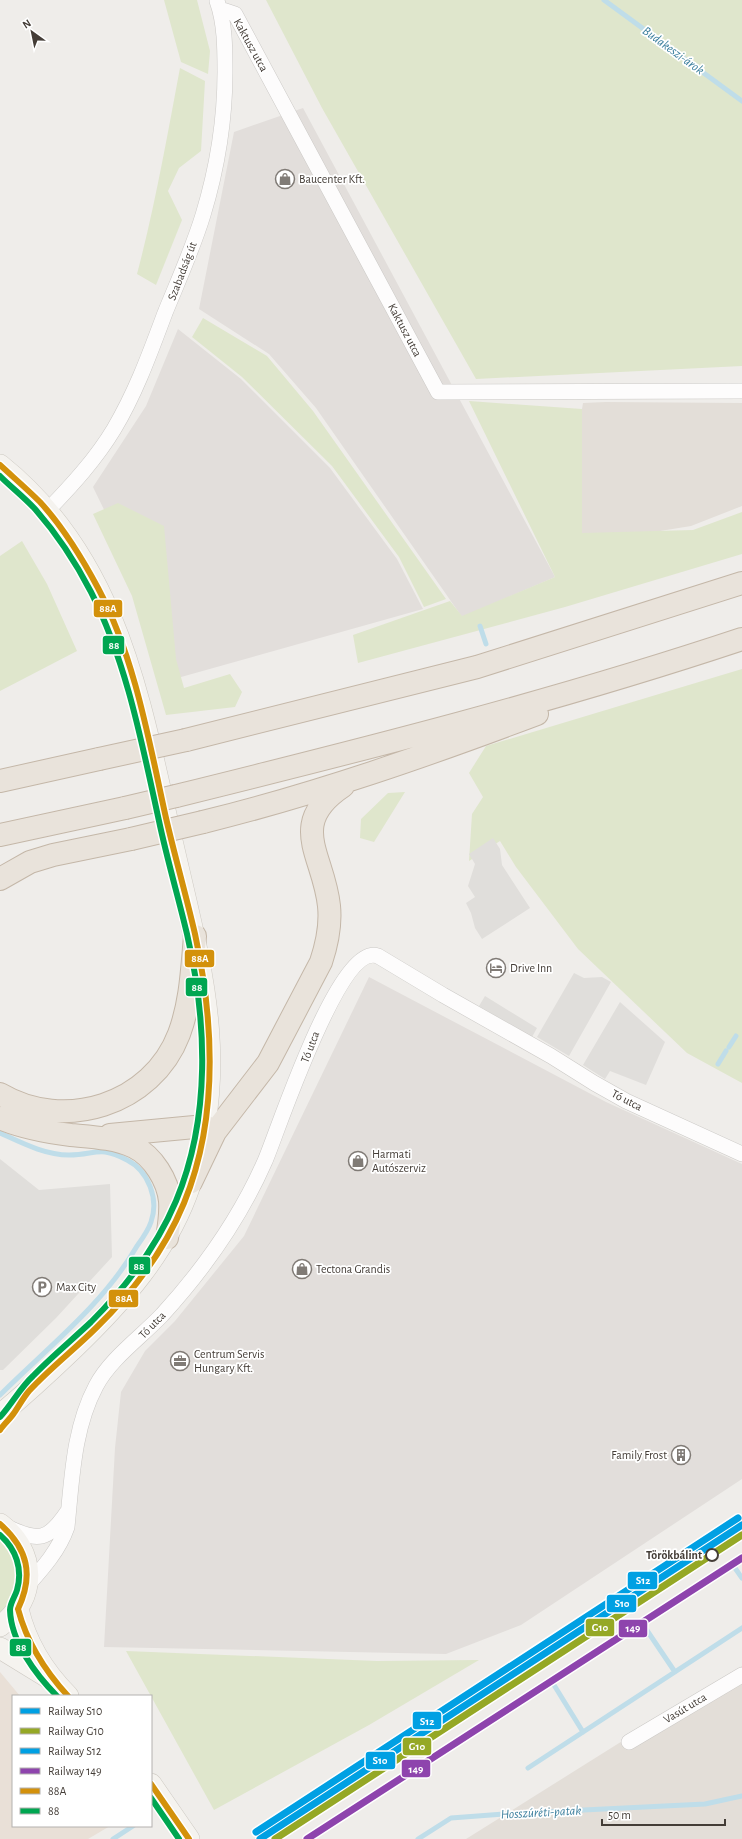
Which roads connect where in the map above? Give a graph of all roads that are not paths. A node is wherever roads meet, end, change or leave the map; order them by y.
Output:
1 (218, 5) edge
2 (742, 391) edge
3 (0, 465) edge
4 (48, 510) junction
5 (742, 583) edge
6 (742, 639) edge
7 (477, 727) junction
8 (70, 766) junction
9 (0, 775) edge
10 (358, 776) junction
11 (0, 781) edge
12 (0, 835) edge
13 (0, 879) edge
14 (195, 936) junction
15 (0, 1094) edge
16 (0, 1118) edge
17 (205, 1126) junction
18 (91, 1137) junction
19 (742, 1154) edge
20 (191, 1182) junction
21 (167, 1238) junction
22 (28, 1392) junction
23 (0, 1415) edge
24 (0, 1430) edge
25 (69, 1510) junction
26 (0, 1524) edge
27 (27, 1586) junction
28 (18, 1609) junction
29 (0, 1626) edge
30 (0, 1648) edge
31 (742, 1675) edge
32 (50, 1679) junction
33 (67, 1695) edge
34 (629, 1742) dead end
35 (152, 1785) edge
36 (189, 1839) edge

1 - 2 street, Kaktusz utca
1 - 4 street, Szabadság út
3 - 4 main road
4 - 14 main road
5 - 8 highway, bridge
6 - 7 highway
7 - 10 highway
7 - 12 highway, bridge
8 - 9 highway
8 - 11 highway
10 - 13 highway, bridge
10 - 20 highway
14 - 15 highway
14 - 17 main road
16 - 18 highway
17 - 18 highway
17 - 20 main road
18 - 21 highway
19 - 25 street, Tó utca
20 - 21 main road
21 - 22 main road
22 - 23 main road
22 - 24 main road
25 - 26 street
25 - 27 street, Tó utca
26 - 27 main road
27 - 28 main road
28 - 29 main road
28 - 32 main road
30 - 32 main road
31 - 34 street, Vasút utca
32 - 33 main road
35 - 36 main road

